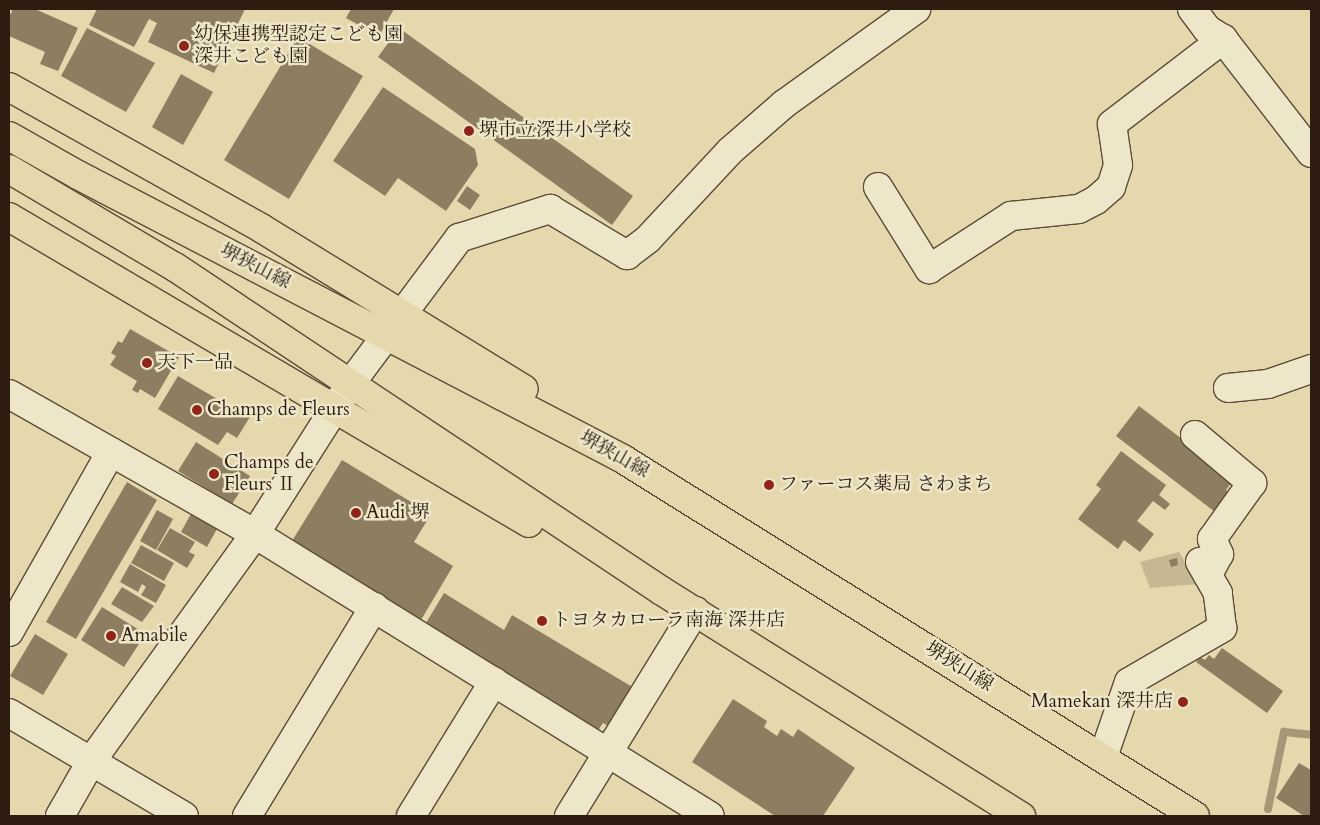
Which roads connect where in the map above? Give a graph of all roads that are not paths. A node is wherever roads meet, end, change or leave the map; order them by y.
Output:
1 (916, 9) edge
2 (1192, 9) edge
3 (1223, 39) junction
4 (9, 87) edge
5 (9, 136) edge
6 (1308, 141) edge
7 (9, 169) edge
8 (878, 187) dead end
9 (9, 217) edge
10 (394, 324) junction
11 (1311, 369) edge
12 (351, 384) junction
13 (1228, 388) dead end
14 (9, 394) edge
15 (334, 410) junction
16 (1195, 435) dead end
17 (111, 452) junction
18 (255, 534) junction
19 (662, 591) junction
20 (374, 607) junction
21 (695, 612) junction
22 (9, 632) edge
23 (494, 681) junction
24 (9, 713) edge
25 (608, 755) junction
26 (1103, 757) junction
27 (92, 760) junction
28 (60, 816) edge
29 (184, 816) edge
30 (247, 816) edge
31 (411, 816) edge
32 (569, 816) edge
33 (710, 816) edge
34 (1021, 816) edge
35 (1195, 816) edge

1 - 10 street
2 - 3 street
3 - 6 street
3 - 8 street
4 - 10 main road
5 - 10 main road, 堺狭山線
7 - 12 main road
9 - 15 main road
10 - 12 street
10 - 26 main road, 堺狭山線
11 - 13 street
12 - 15 street
12 - 19 main road
14 - 17 street
15 - 18 street
15 - 19 main road
16 - 26 street
17 - 18 street
17 - 22 street
18 - 20 street
18 - 27 street
19 - 21 main road
20 - 23 street
20 - 30 street
21 - 25 street
21 - 34 main road
23 - 25 street
23 - 31 street
24 - 27 street
25 - 32 street
25 - 33 street
26 - 35 main road, 堺狭山線
27 - 28 street
27 - 29 street

